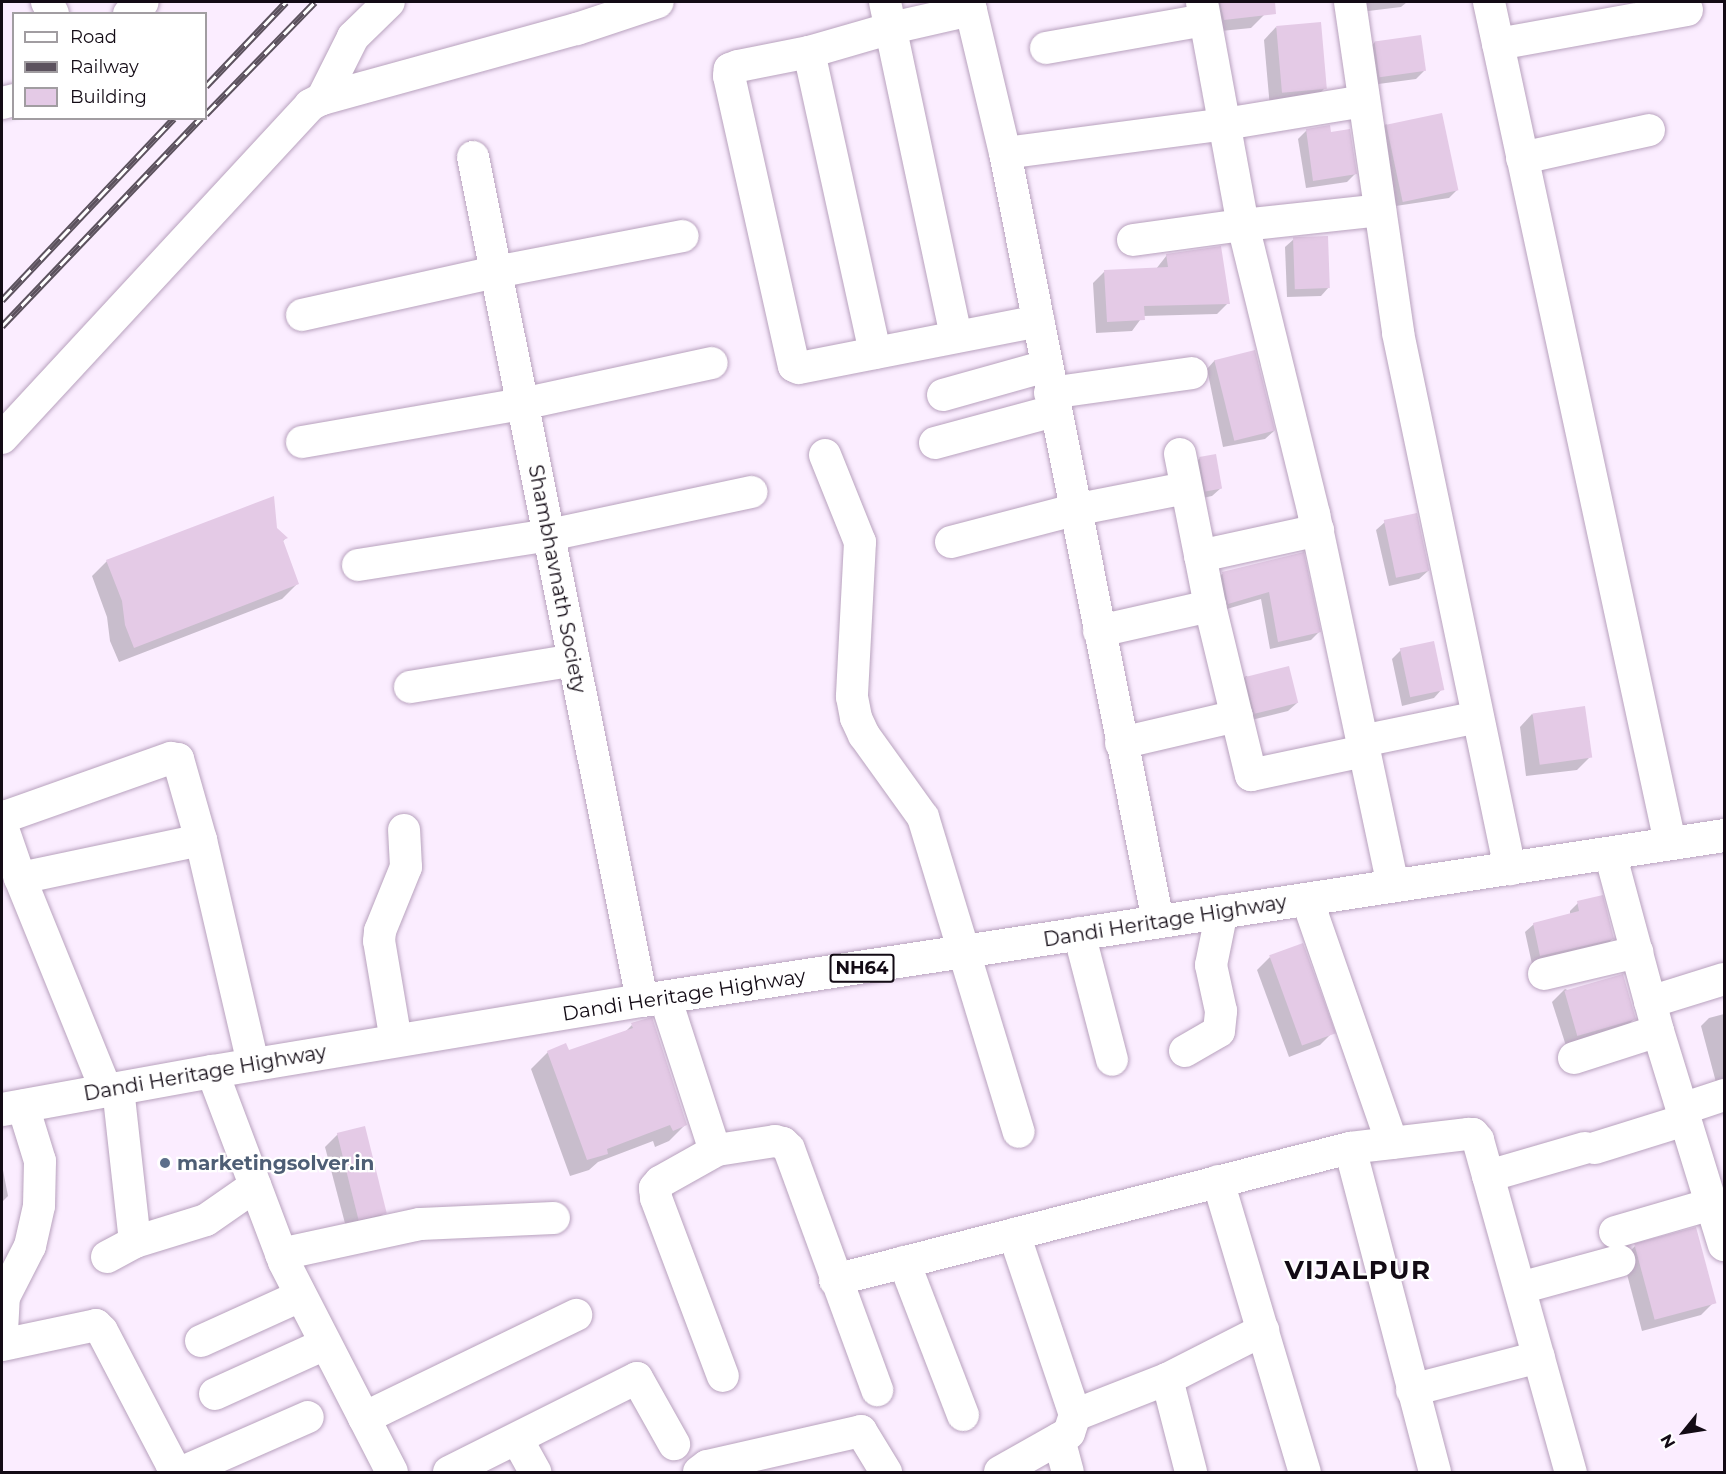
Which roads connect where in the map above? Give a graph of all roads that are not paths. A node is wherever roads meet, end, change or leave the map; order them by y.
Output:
1 (143, 2) edge
2 (388, 2) edge
3 (658, 2) edge
4 (1350, 2) edge
5 (1489, 2) edge
6 (970, 6) edge
7 (1204, 10) edge
8 (1687, 10) dead end
9 (131, 12) edge
10 (889, 15) edge
11 (1498, 44) junction
12 (1046, 48) dead end
13 (809, 52) junction
14 (322, 99) junction
15 (1364, 101) junction
16 (1225, 124) junction
17 (1649, 130) dead end
18 (1005, 153) junction
19 (473, 157) dead end
20 (1522, 158) junction
21 (1380, 210) junction
22 (1243, 225) junction
23 (683, 236) dead end
24 (1133, 240) dead end
25 (496, 272) junction
26 (302, 315) dead end
27 (1038, 321) junction
28 (956, 338) junction
29 (874, 353) junction
30 (712, 363) dead end
31 (1192, 373) dead end
32 (1050, 390) junction
33 (943, 395) dead end
34 (522, 404) junction
35 (2, 438) edge
36 (302, 442) dead end
37 (935, 443) dead end
38 (1180, 454) dead end
39 (825, 455) dead end
40 (1186, 488) junction
41 (752, 492) dead end
42 (1074, 510) junction
43 (1318, 530) junction
44 (549, 535) junction
45 (951, 542) dead end
46 (1200, 556) junction
47 (358, 565) dead end
48 (1210, 606) junction
49 (1099, 631) junction
50 (574, 660) junction
51 (410, 687) dead end
52 (1237, 716) junction
53 (1478, 717) junction
54 (1121, 743) junction
55 (1363, 746) junction
56 (2, 824) edge
57 (404, 830) dead end
58 (1725, 835) edge
59 (201, 840) junction
60 (1670, 843) junction
61 (1610, 853) junction
62 (1510, 869) junction
63 (20, 879) junction
64 (1393, 886) junction
65 (1307, 899) junction
66 (1222, 912) junction
67 (1158, 921) junction
68 (1079, 933) junction
69 (966, 952) junction
70 (1637, 952) junction
71 (1544, 974) dead end
72 (1725, 979) edge
73 (653, 999) junction
74 (1654, 1016) junction
75 (396, 1041) junction
76 (1185, 1050) dead end
77 (1574, 1058) dead end
78 (1112, 1060) dead end
79 (253, 1064) junction
80 (212, 1071) junction
81 (112, 1089) junction
82 (1725, 1095) edge
83 (8, 1104) edge
84 (1683, 1114) junction
85 (1019, 1132) dead end
86 (1392, 1143) junction
87 (1350, 1148) junction
88 (717, 1150) junction
89 (1488, 1176) junction
90 (1218, 1181) junction
91 (255, 1186) junction
92 (1717, 1210) edge
93 (554, 1218) dead end
94 (1014, 1234) junction
95 (135, 1242) junction
96 (1725, 1245) edge
97 (281, 1254) junction
98 (107, 1257) dead end
99 (904, 1262) junction
100 (836, 1280) junction
101 (1520, 1288) junction
102 (300, 1296) junction
103 (576, 1315) dead end
104 (1263, 1330) junction
105 (2, 1332) edge
106 (201, 1341) dead end
107 (325, 1344) junction
108 (2, 1345) edge
109 (1539, 1357) junction
110 (723, 1377) dead end
111 (1167, 1379) junction
112 (877, 1390) dead end
113 (1412, 1390) junction
114 (215, 1394) dead end
115 (963, 1414) dead end
116 (308, 1416) dead end
117 (364, 1418) junction
118 (1067, 1427) junction
119 (517, 1439) junction
120 (674, 1444) dead end
121 (392, 1473) edge
122 (449, 1473) edge
123 (534, 1473) edge
124 (699, 1473) edge
125 (886, 1473) edge
126 (1000, 1473) edge
127 (1068, 1473) edge
128 (1191, 1473) edge
129 (1305, 1473) edge
130 (1435, 1473) edge
131 (1571, 1473) edge

1 - 9 street
2 - 14 street
3 - 14 street
4 - 15 street
5 - 11 street
6 - 10 street
6 - 18 street
7 - 12 street
7 - 16 street
8 - 11 street
10 - 13 street
10 - 28 street
11 - 20 street
13 - 29 street
13 - 29 street
14 - 35 street
15 - 16 street
15 - 21 street
16 - 18 street
16 - 22 street
17 - 20 street
18 - 27 street
19 - 25 street, Shambhavnath Society
20 - 60 street
21 - 22 street
21 - 53 street
22 - 24 street
22 - 43 street
23 - 25 street
25 - 26 street
25 - 34 street, Shambhavnath Society
27 - 28 street
27 - 32 street
28 - 29 street
30 - 34 street
31 - 32 street
32 - 33 street
32 - 37 street
32 - 42 street
34 - 36 street
34 - 44 street, Shambhavnath Society
38 - 40 street
39 - 69 street
40 - 42 street
40 - 46 street
41 - 44 street
42 - 45 street
42 - 49 street
43 - 46 street
43 - 55 street
44 - 47 street
44 - 50 street, Shambhavnath Society
46 - 48 street
48 - 49 street
48 - 52 street
49 - 54 street
50 - 51 street
50 - 73 street, Shambhavnath Society
52 - 54 street
52 - 55 street
53 - 55 street
53 - 62 street
54 - 67 street
55 - 64 street
56 - 59 street
56 - 63 street
57 - 75 street
58 - 60 highway, Dandi Heritage Highway / NH64
59 - 63 street
59 - 79 street
60 - 61 highway, Dandi Heritage Highway / NH64
61 - 62 highway, Dandi Heritage Highway / NH64
61 - 70 street
62 - 64 highway, Dandi Heritage Highway / NH64
63 - 81 street
64 - 65 highway, Dandi Heritage Highway / NH64
65 - 66 highway, Dandi Heritage Highway / NH64
65 - 86 street
66 - 67 highway, Dandi Heritage Highway / NH64
66 - 76 street
67 - 68 highway, Dandi Heritage Highway / NH64
68 - 69 highway, Dandi Heritage Highway / NH64
68 - 78 street
69 - 73 highway, Dandi Heritage Highway / NH64
69 - 85 street
70 - 71 street
70 - 74 street
72 - 74 street
73 - 75 highway, Dandi Heritage Highway / NH64
73 - 88 street, Shambhavnath Society
74 - 77 street
74 - 84 street
75 - 79 highway, Dandi Heritage Highway / NH64
79 - 80 highway, Dandi Heritage Highway / NH64
80 - 81 highway, Dandi Heritage Highway / NH64
80 - 91 street
81 - 83 highway, Dandi Heritage Highway / NH64
81 - 95 street
82 - 84 street
83 - 105 street
84 - 89 street
84 - 92 street
86 - 87 street
86 - 89 street
87 - 90 street
87 - 113 street
88 - 100 street
88 - 110 street
89 - 101 street
90 - 94 street
90 - 104 street
91 - 95 street
91 - 97 street
92 - 96 street
92 - 101 street
93 - 97 street
94 - 99 street
94 - 118 street
95 - 98 street
97 - 102 street
99 - 100 street
99 - 115 street
100 - 112 street
101 - 109 street
102 - 106 street
102 - 107 street
103 - 117 street
104 - 111 street
104 - 129 street
107 - 114 street
107 - 117 street
108 - 116 street
109 - 113 street
109 - 131 street
111 - 118 street
111 - 128 street
113 - 130 street
117 - 121 street
118 - 126 street
118 - 127 street
119 - 120 street
119 - 122 street
119 - 123 street
124 - 125 street

